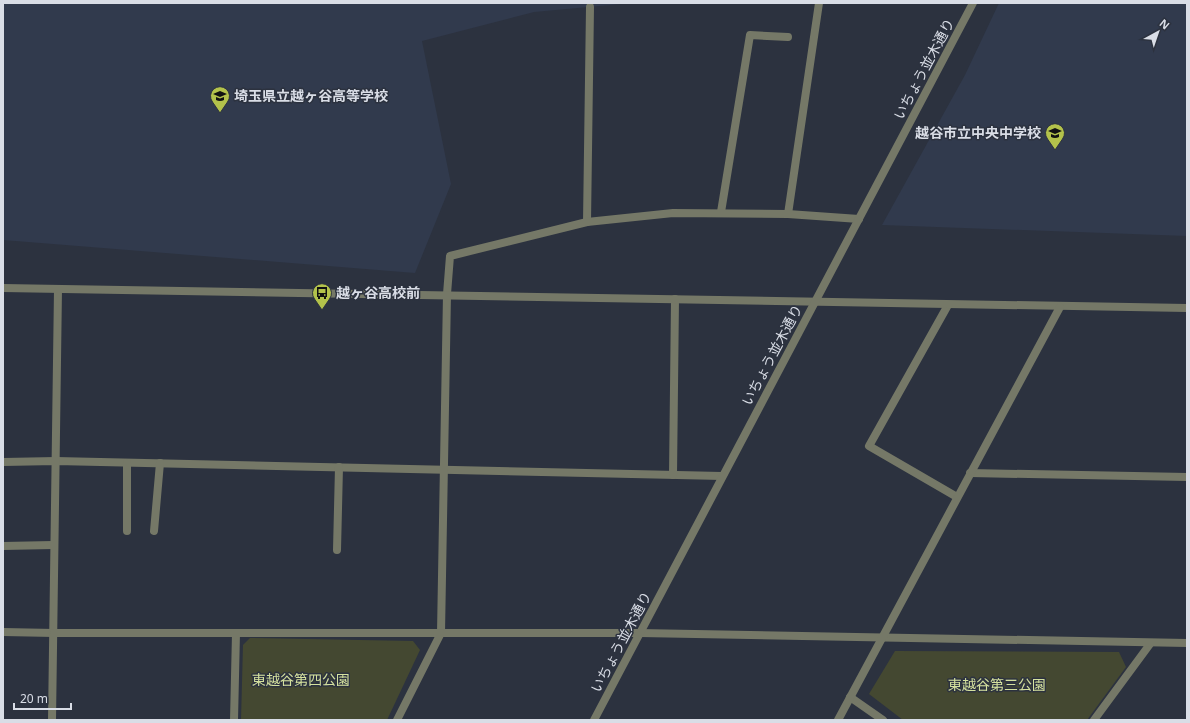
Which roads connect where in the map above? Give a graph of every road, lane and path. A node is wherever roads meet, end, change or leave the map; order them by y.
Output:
1 (819, 3) edge
2 (973, 3) edge
3 (590, 7) dead end
4 (788, 38) dead end
5 (721, 212) junction
6 (788, 214) junction
7 (859, 219) junction
8 (587, 222) junction
9 (3, 288) edge
10 (58, 289) junction
11 (447, 294) junction
12 (675, 299) junction
13 (815, 302) junction
14 (948, 305) junction
15 (1060, 307) junction
16 (1187, 308) edge
17 (56, 461) junction
18 (3, 462) edge
19 (127, 462) junction
20 (160, 463) junction
21 (339, 467) junction
22 (444, 470) junction
23 (970, 472) junction
24 (674, 475) junction
25 (722, 476) junction
26 (1187, 477) edge
27 (957, 497) junction
28 (127, 531) dead end
29 (154, 531) dead end
30 (53, 545) junction
31 (3, 546) edge
32 (337, 550) dead end
33 (3, 632) edge
34 (54, 633) junction
35 (236, 633) junction
36 (441, 633) junction
37 (640, 633) junction
38 (882, 638) junction
39 (1150, 644) junction
40 (1187, 644) edge
41 (850, 697) junction
42 (52, 720) edge
43 (234, 720) edge
44 (397, 720) edge
45 (594, 720) edge
46 (838, 720) edge
47 (883, 720) edge
48 (1094, 720) edge

1 - 6 street
2 - 7 street, いちょう並木通り
3 - 8 street
4 - 5 street
5 - 6 street
5 - 8 street
6 - 7 street
7 - 13 street, いちょう並木通り
8 - 11 street
9 - 10 street
10 - 11 street
10 - 17 street
11 - 12 street
11 - 22 street
12 - 13 street
12 - 24 street
13 - 14 street
13 - 25 street, いちょう並木通り
14 - 15 street
14 - 27 street
15 - 16 street
15 - 23 street
17 - 18 street
17 - 19 street
17 - 30 street
19 - 20 street
19 - 28 street
20 - 21 street
20 - 29 street
21 - 22 street
21 - 32 street
22 - 24 street
22 - 36 street
23 - 26 street
23 - 27 street
24 - 25 street
25 - 37 street, いちょう並木通り
27 - 38 street
30 - 31 street
30 - 34 street
33 - 34 street
34 - 35 street
34 - 42 street
35 - 36 street
35 - 43 street
36 - 37 street
36 - 44 street
37 - 38 street
37 - 45 street, いちょう並木通り
38 - 39 street
38 - 41 street
39 - 40 street
39 - 48 street
41 - 46 street
41 - 47 street

